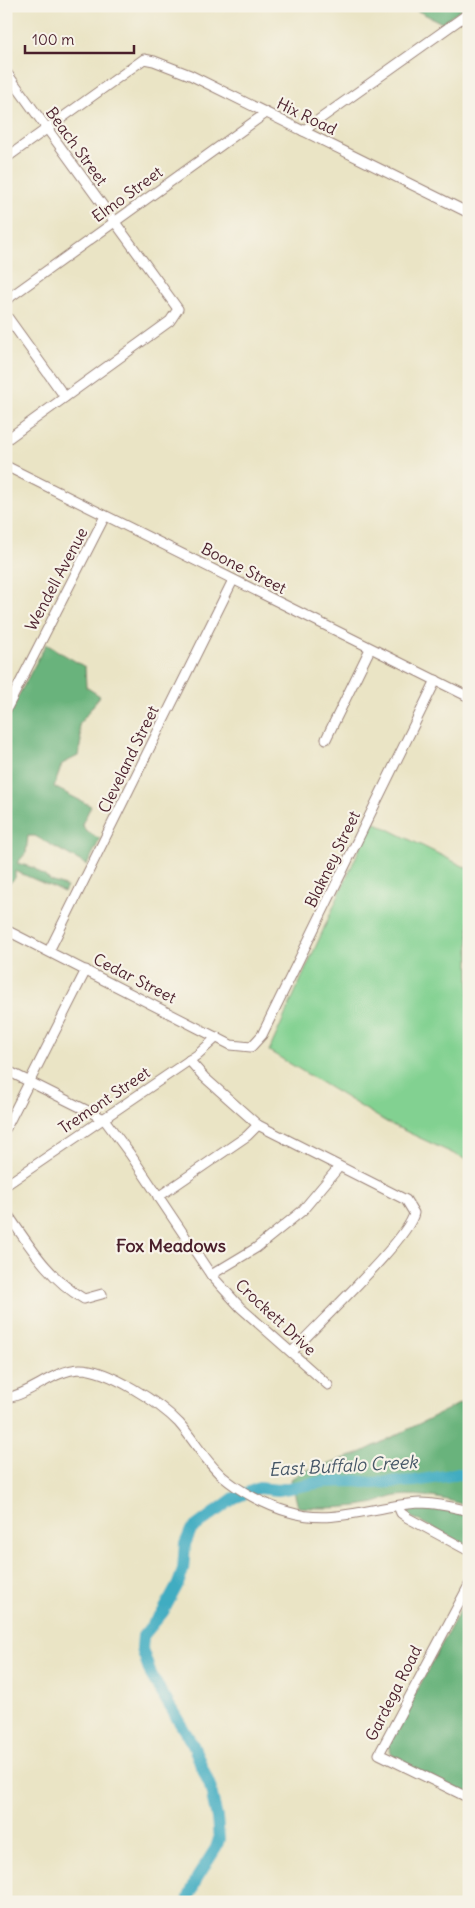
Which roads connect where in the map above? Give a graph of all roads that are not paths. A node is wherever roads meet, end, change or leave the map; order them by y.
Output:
1 (469, 13) edge
2 (6, 72) edge
3 (266, 113) junction
4 (46, 129) junction
5 (303, 131) junction
6 (6, 158) edge
7 (469, 214) edge
8 (114, 222) junction
9 (6, 300) edge
10 (6, 315) edge
11 (65, 397) junction
12 (6, 440) edge
13 (6, 466) edge
14 (106, 516) junction
15 (233, 580) junction
16 (370, 649) junction
17 (436, 680) junction
18 (469, 697) edge
19 (6, 710) edge
20 (326, 739) dead end
21 (6, 930) edge
22 (49, 951) junction
23 (86, 970) junction
24 (217, 1037) junction
25 (251, 1047) joint
26 (189, 1060) junction
27 (6, 1070) edge
28 (29, 1082) junction
29 (104, 1119) junction
30 (258, 1125) junction
31 (6, 1128) edge
32 (339, 1167) junction
33 (6, 1185) edge
34 (158, 1197) junction
35 (6, 1212) edge
36 (211, 1275) junction
37 (102, 1294) dead end
38 (292, 1352) junction
39 (328, 1385) dead end
40 (6, 1398) edge
41 (398, 1506) junction
42 (469, 1511) edge
43 (469, 1551) edge
44 (469, 1585) edge
45 (469, 1798) edge

1 - 5 street
2 - 4 street, Beach Street
3 - 4 street, Hix Road
3 - 5 street, Hix Road
3 - 8 street, Elmo Street
4 - 6 street, Hix Road
4 - 8 street, Beach Street
5 - 7 street, Hix Road
8 - 9 street, Elmo Street
8 - 11 street, Beach Street
10 - 11 street
11 - 12 street
13 - 14 street, Boone Street
14 - 15 street, Boone Street
14 - 19 street, Wendell Avenue
15 - 16 street, Boone Street
15 - 22 street, Cleveland Street
16 - 17 street, Boone Street
16 - 20 street
17 - 18 street, Boone Street
17 - 25 street, Blakney Street
21 - 22 street, Cedar Street
22 - 23 street, Cedar Street
23 - 24 street, Cedar Street
23 - 28 street
24 - 25 street, Cedar Street
24 - 26 street, Tremont Street
26 - 29 street, Tremont Street
26 - 30 street
27 - 28 street
28 - 29 street
28 - 31 street
29 - 33 street, Tremont Street
29 - 34 street, Crockett Drive
30 - 32 street
30 - 34 street
32 - 36 street
32 - 38 street
34 - 36 street, Crockett Drive
35 - 37 street
36 - 38 street, Crockett Drive
38 - 39 street, Crockett Drive
40 - 41 street
41 - 42 street
41 - 43 street
44 - 45 street, Gardega Road

